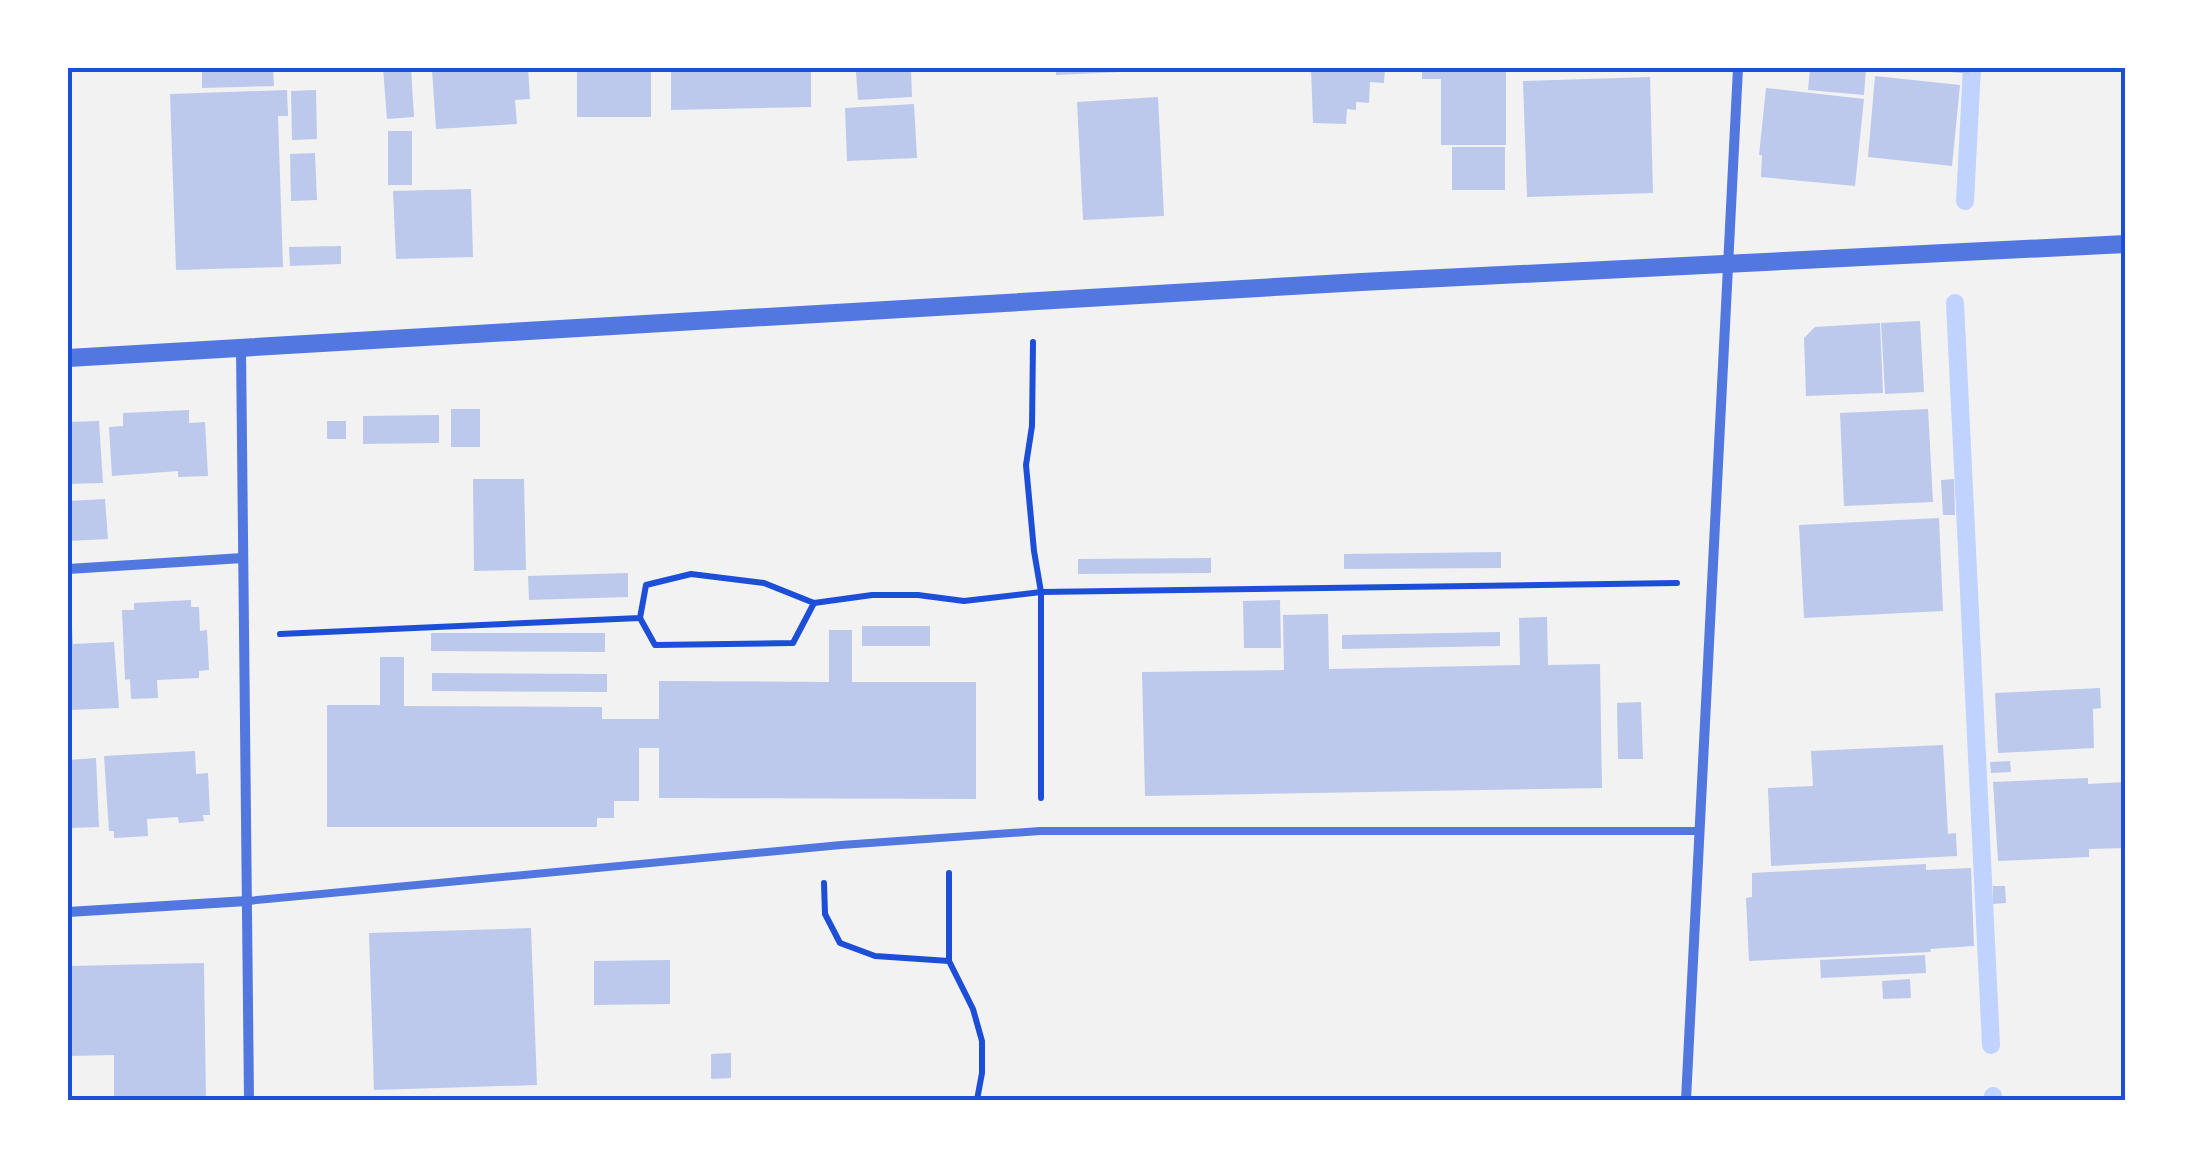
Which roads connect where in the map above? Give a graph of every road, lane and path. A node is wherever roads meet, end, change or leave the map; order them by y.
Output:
1 (1738, 68) edge
2 (2126, 244) edge
3 (1730, 263) junction
4 (1033, 301) junction
5 (241, 348) junction
6 (68, 358) edge
7 (243, 558) junction
8 (68, 569) edge
9 (1714, 582) junction
10 (1041, 592) junction
11 (814, 603) junction
12 (640, 618) junction
13 (244, 636) junction
14 (1040, 831) junction
15 (1700, 831) junction
16 (951, 837) junction
17 (841, 845) junction
18 (247, 901) junction
19 (68, 912) edge
20 (948, 962) junction
21 (249, 1100) edge
22 (977, 1100) edge
23 (1686, 1100) edge

1 - 3 street
2 - 3 street
3 - 4 street
3 - 9 street
4 - 5 street
4 - 10 path
5 - 6 street
5 - 7 street
7 - 8 street
7 - 13 street
9 - 10 path
9 - 15 street
10 - 11 path
10 - 14 path
11 - 12 path
11 - 12 path
12 - 13 path
13 - 18 street
14 - 15 lane
14 - 16 lane
15 - 23 street
16 - 17 lane
16 - 20 path
17 - 18 lane
17 - 20 path
18 - 19 street
18 - 21 street
20 - 22 path

